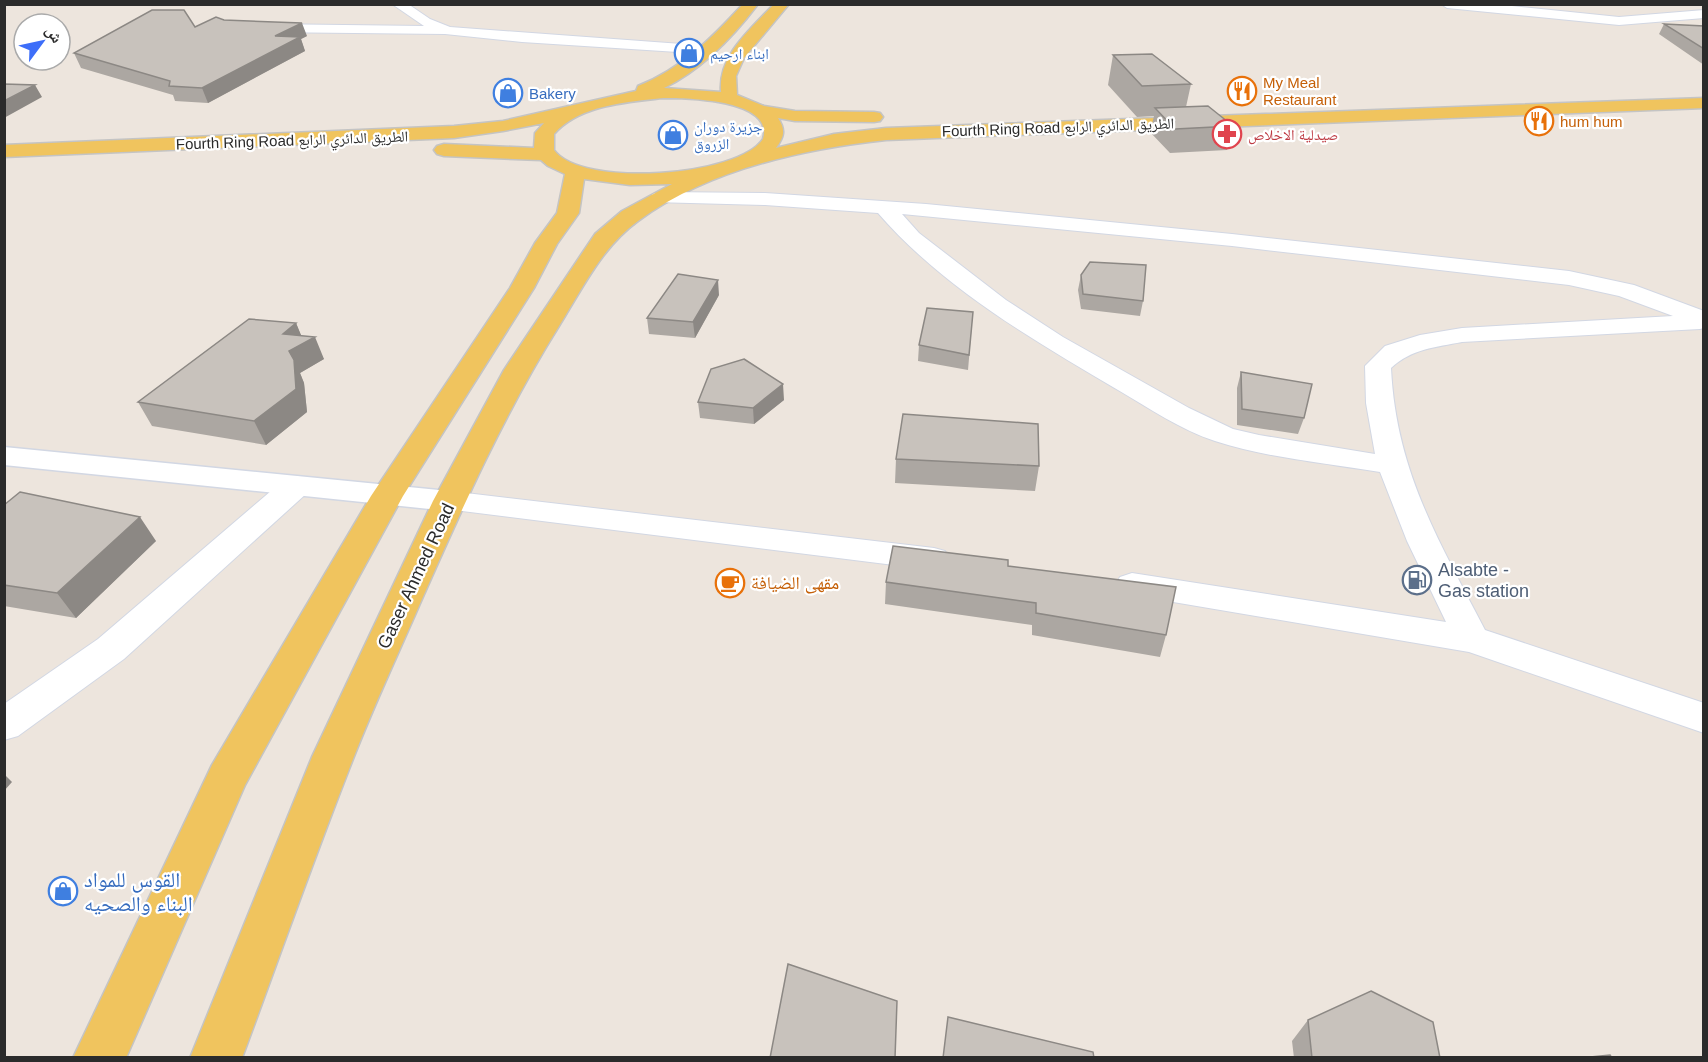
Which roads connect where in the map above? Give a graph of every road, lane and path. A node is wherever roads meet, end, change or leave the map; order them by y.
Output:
1 (398, 4) edge
2 (751, 4) edge
3 (782, 4) edge
4 (1447, 4) edge
5 (1701, 11) edge
6 (251, 28) edge
7 (448, 31) junction
8 (708, 50) junction
9 (1704, 90) edge
10 (618, 99) junction
11 (728, 99) junction
12 (1704, 103) edge
13 (578, 110) junction
14 (759, 110) junction
15 (4, 151) edge
16 (561, 163) junction
17 (4, 166) edge
18 (729, 167) junction
19 (660, 198) junction
20 (884, 207) junction
21 (1704, 321) edge
22 (4, 456) edge
23 (1390, 465) junction
24 (296, 486) junction
25 (387, 496) junction
26 (449, 501) junction
27 (968, 563) edge
28 (1098, 580) edge
29 (1472, 639) junction
30 (1704, 718) edge
31 (4, 725) edge
32 (99, 1058) edge
33 (216, 1058) edge

1 - 7 street
2 - 8 main road
3 - 11 main road
4 - 5 street
6 - 7 street
7 - 8 street
8 - 10 main road
9 - 14 main road, Fourth Ring Road الطريق الدائري الرابع
10 - 11 main road, Fourth Ring Road الطريق الدائري الرابع
10 - 13 main road
11 - 14 main road, Fourth Ring Road الطريق الدائري الرابع
12 - 18 main road, Fourth Ring Road الطريق الدائري الرابع
13 - 15 main road, Fourth Ring Road الطريق الدائري الرابع
13 - 16 main road
14 - 18 main road
16 - 17 main road
16 - 18 main road
16 - 25 main road
18 - 19 main road, Gaser Ahmed Road
19 - 20 street
19 - 26 main road, Gaser Ahmed Road
20 - 21 street
20 - 23 street
21 - 23 street
22 - 24 street
23 - 29 street
24 - 25 street
24 - 31 street
25 - 26 street
25 - 32 main road
26 - 27 street
26 - 33 main road, Gaser Ahmed Road
28 - 29 street
29 - 30 street

